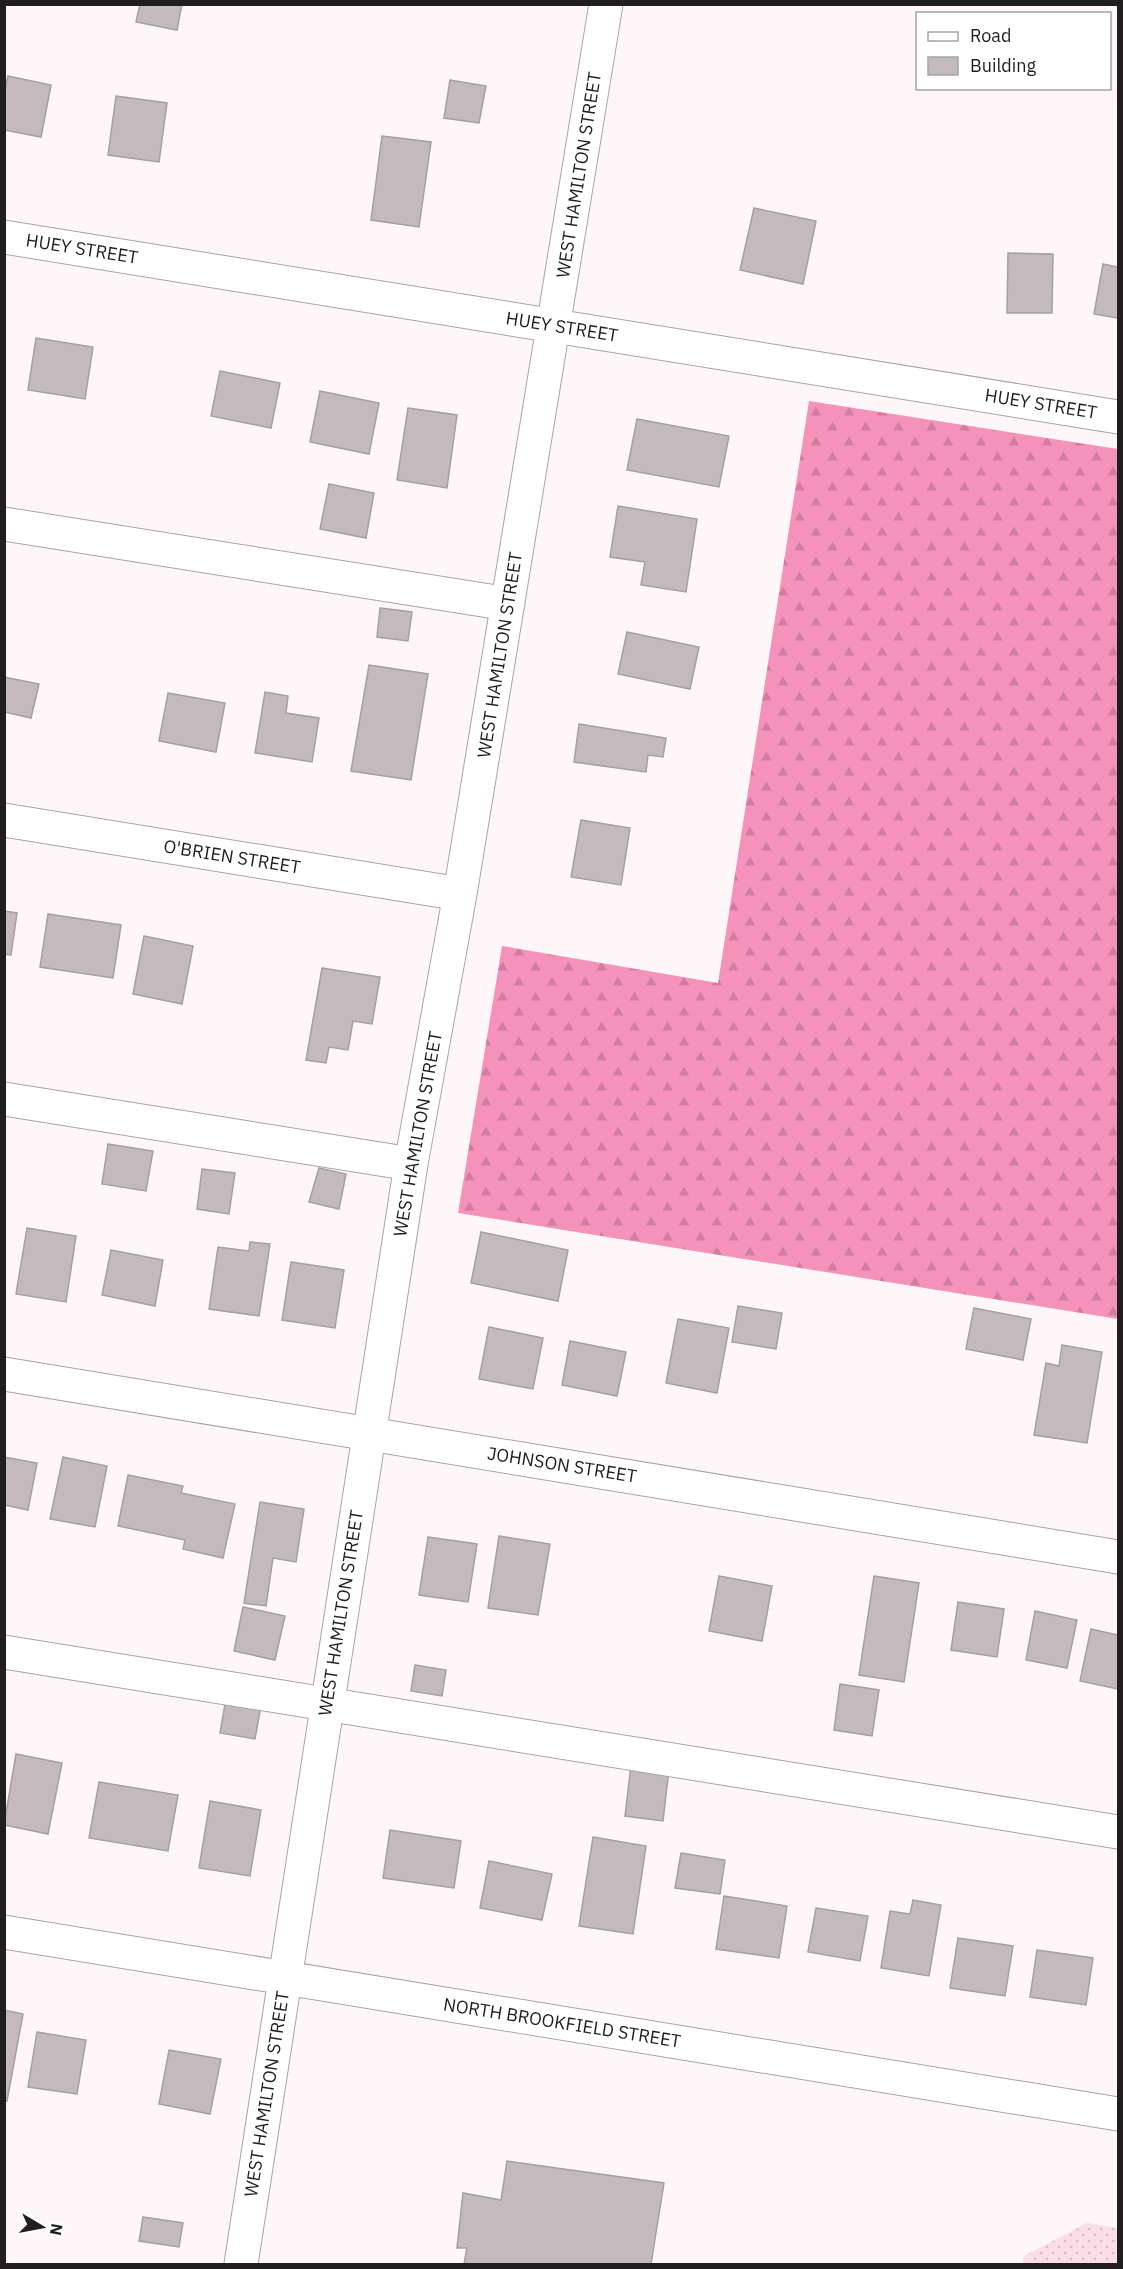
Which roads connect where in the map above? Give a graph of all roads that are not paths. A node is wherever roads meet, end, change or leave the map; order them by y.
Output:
1 (606, 4) edge
2 (4, 237) edge
3 (554, 326) junction
4 (1119, 417) edge
5 (4, 524) edge
6 (508, 604) junction
7 (4, 820) edge
8 (460, 894) junction
9 (4, 1099) edge
10 (411, 1164) junction
11 (4, 1374) edge
12 (369, 1433) junction
13 (1119, 1557) edge
14 (4, 1652) edge
15 (326, 1705) junction
16 (1119, 1832) edge
17 (4, 1932) edge
18 (285, 1977) junction
19 (1119, 2114) edge
20 (241, 2265) edge

1 - 3 street, WEST HAMILTON STREET
2 - 3 street, HUEY STREET
3 - 4 street, HUEY STREET
3 - 6 street, WEST HAMILTON STREET
5 - 6 street
6 - 8 street, WEST HAMILTON STREET
7 - 8 street, O'BRIEN STREET
8 - 10 street, WEST HAMILTON STREET
9 - 10 street
10 - 12 street, WEST HAMILTON STREET
11 - 12 street, JOHNSON STREET
12 - 13 street, JOHNSON STREET
12 - 15 street, WEST HAMILTON STREET
14 - 15 street
15 - 16 street
15 - 18 street, WEST HAMILTON STREET
17 - 18 street, NORTH BROOKFIELD STREET
18 - 19 street, NORTH BROOKFIELD STREET
18 - 20 street, WEST HAMILTON STREET

